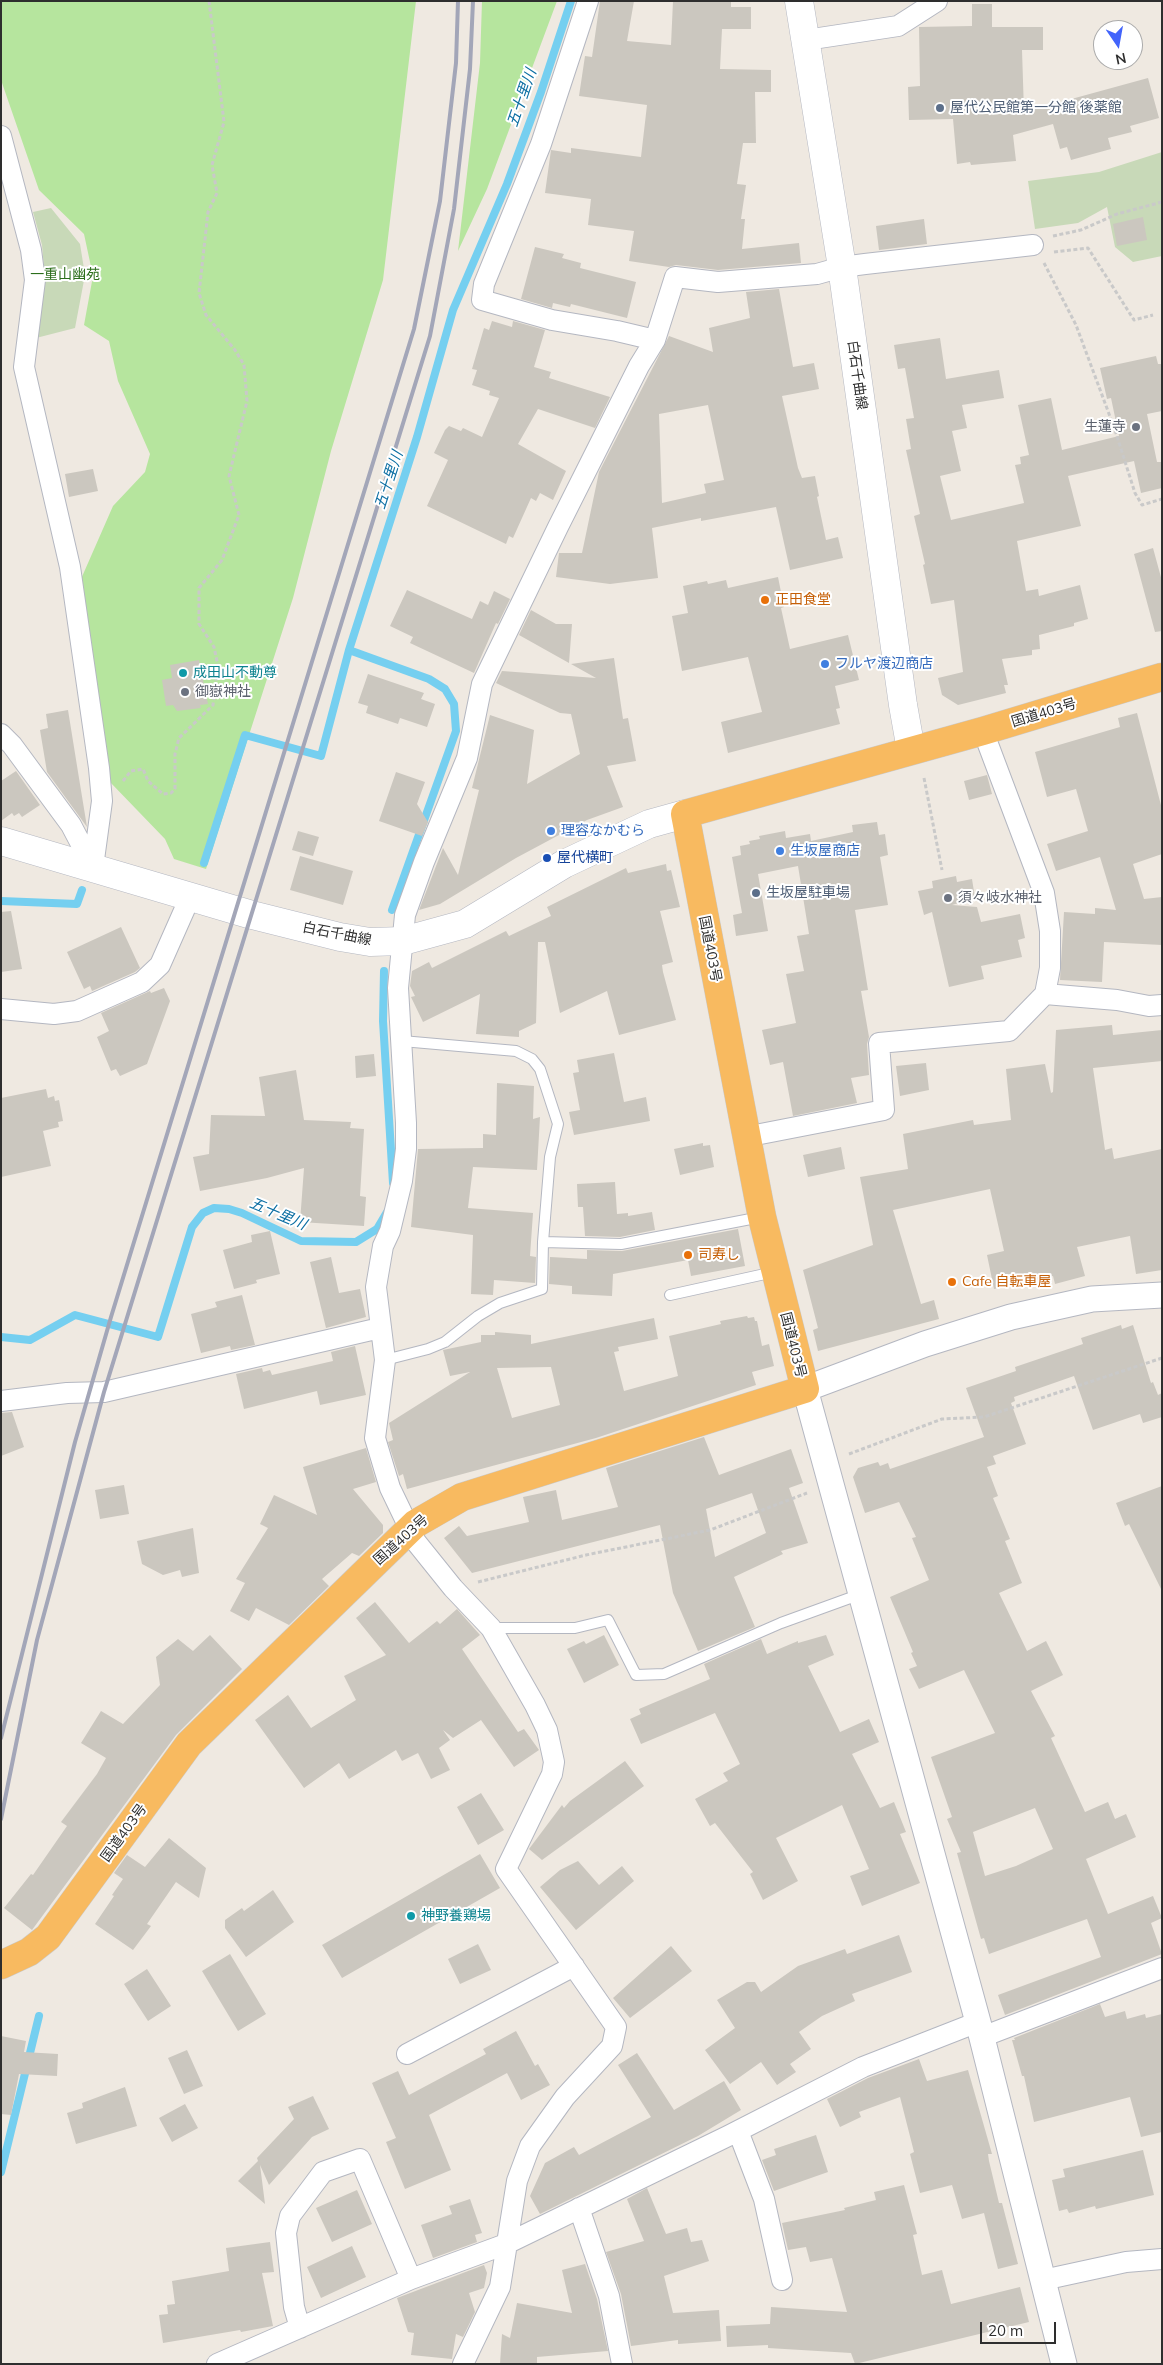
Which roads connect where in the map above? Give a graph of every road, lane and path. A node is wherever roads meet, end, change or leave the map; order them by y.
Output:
1 (209, 1) edge
2 (588, 1) edge
3 (799, 1) edge
4 (938, 1) edge
5 (806, 40) junction
6 (1, 136) edge
7 (1162, 202) edge
8 (1035, 250) junction
9 (842, 267) junction
10 (1154, 315) dead end
11 (655, 340) junction
12 (1162, 499) edge
13 (1162, 677) edge
14 (984, 731) junction
15 (1, 734) edge
16 (911, 750) junction
17 (924, 778) dead end
18 (102, 801) junction
19 (685, 814) junction
20 (1, 841) edge
21 (93, 867) junction
22 (942, 870) dead end
23 (191, 895) junction
24 (403, 941) junction
25 (1045, 994) junction
26 (1162, 1005) edge
27 (1, 1008) edge
28 (402, 1041) junction
29 (746, 1137) junction
30 (762, 1217) junction
31 (542, 1242) junction
32 (775, 1272) junction
33 (670, 1295) dead end
34 (1162, 1295) edge
35 (380, 1328) junction
36 (1162, 1358) edge
37 (385, 1360) junction
38 (805, 1388) junction
39 (1, 1401) edge
40 (828, 1474) junction
41 (410, 1530) junction
42 (453, 1588) junction
43 (861, 1594) junction
44 (490, 1628) junction
45 (1, 1965) edge
46 (574, 1966) junction
47 (1162, 1968) edge
48 (980, 2029) junction
49 (407, 2054) dead end
50 (738, 2131) junction
51 (580, 2208) junction
52 (506, 2244) junction
53 (1162, 2259) edge
54 (411, 2279) junction
55 (782, 2280) dead end
56 (1043, 2280) junction
57 (300, 2328) junction
58 (216, 2364) edge
59 (463, 2364) edge
60 (622, 2364) edge
61 (1064, 2364) edge

1 - 18 path
2 - 11 street
3 - 5 main road, 白石千曲線
4 - 5 street
5 - 9 main road, 白石千曲線
6 - 18 street
7 - 8 path
8 - 9 street
8 - 10 path
8 - 12 path
9 - 11 street
9 - 16 main road, 白石千曲線
11 - 24 street
13 - 14 highway, 国道403号
14 - 16 highway, 国道403号
14 - 25 street
15 - 21 street
16 - 19 highway, 国道403号
17 - 22 path
18 - 21 street
19 - 24 main road, 白石千曲線
19 - 29 highway, 国道403号
20 - 21 main road, 白石千曲線
21 - 23 main road, 白石千曲線
23 - 24 main road, 白石千曲線
23 - 27 street
24 - 28 street
25 - 26 street
25 - 29 street
28 - 31 lane
28 - 35 street
29 - 30 highway, 国道403号
30 - 31 lane
30 - 32 highway, 国道403号
31 - 37 lane
32 - 33 lane
32 - 38 highway, 国道403号
34 - 38 street
35 - 37 street
35 - 39 street
36 - 40 path
37 - 41 street
38 - 40 street
38 - 41 highway, 国道403号
40 - 42 path
40 - 43 street
41 - 42 street
41 - 45 highway, 国道403号
42 - 44 street
43 - 44 lane
43 - 48 street
44 - 46 street
46 - 49 street
46 - 52 street
47 - 48 street
48 - 50 street
48 - 56 street
50 - 51 street
50 - 55 street
51 - 52 street
51 - 60 street
52 - 54 street
52 - 59 street
53 - 56 street
54 - 57 street
54 - 57 street
56 - 61 street
57 - 58 street

